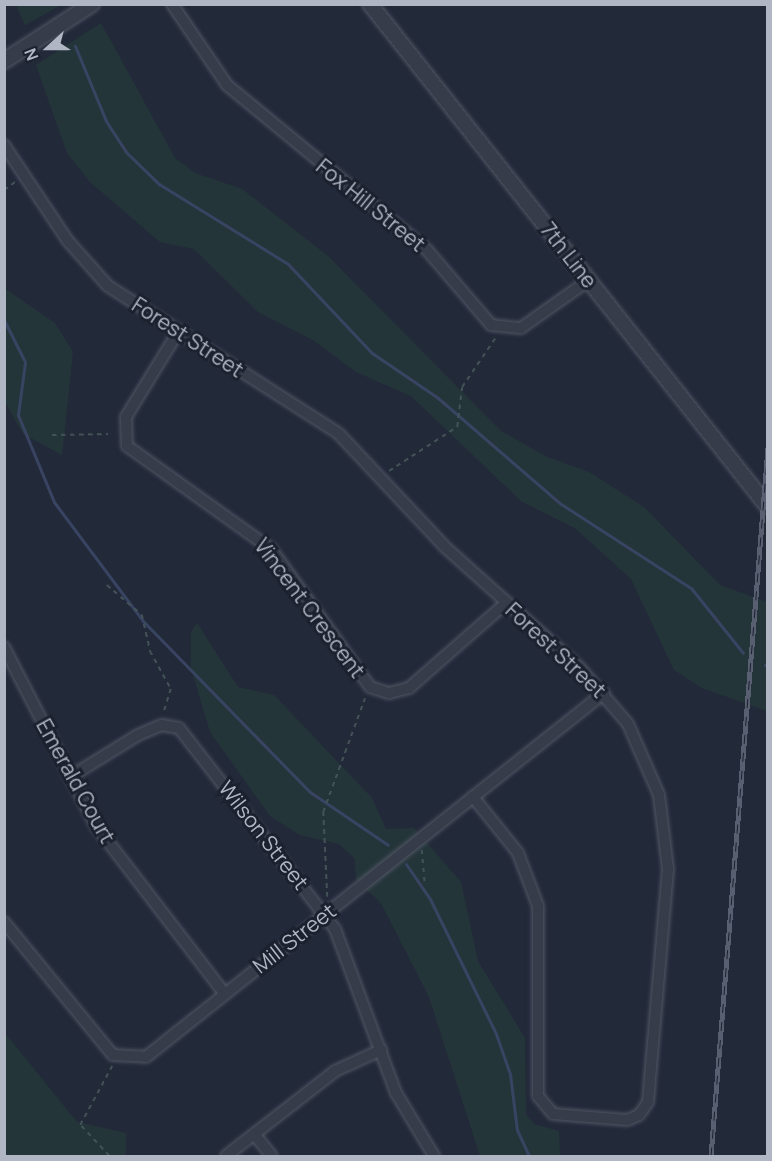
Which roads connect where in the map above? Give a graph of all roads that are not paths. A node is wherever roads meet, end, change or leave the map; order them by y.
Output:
1 (92, 4) edge
2 (172, 4) edge
3 (370, 4) edge
4 (4, 61) edge
5 (4, 145) edge
6 (589, 280) junction
7 (178, 332) junction
8 (768, 507) edge
9 (506, 603) junction
10 (4, 648) edge
11 (604, 693) junction
12 (70, 777) junction
13 (473, 796) junction
14 (325, 913) junction
15 (4, 922) edge
16 (224, 993) junction
17 (381, 1050) junction
18 (254, 1134) junction
19 (226, 1156) edge
20 (272, 1156) edge
21 (434, 1156) edge

1 - 4 street
2 - 6 street, Fox Hill Street
3 - 6 street, 7th Line
5 - 7 street, Forest Street
6 - 8 street, 7th Line
7 - 9 street, Forest Street
7 - 9 street, Vincent Crescent
9 - 11 street, Forest Street
10 - 12 street, Emerald Court
11 - 13 street, Mill Street
11 - 13 street, Forest Street
12 - 14 street, Wilson Street
12 - 16 street, Emerald Court
13 - 14 street, Mill Street
14 - 16 street, Mill Street
14 - 17 street, Wilson Street
15 - 16 street, Mill Street
17 - 18 street
17 - 21 street, Wilson Street
18 - 19 street
18 - 20 street

